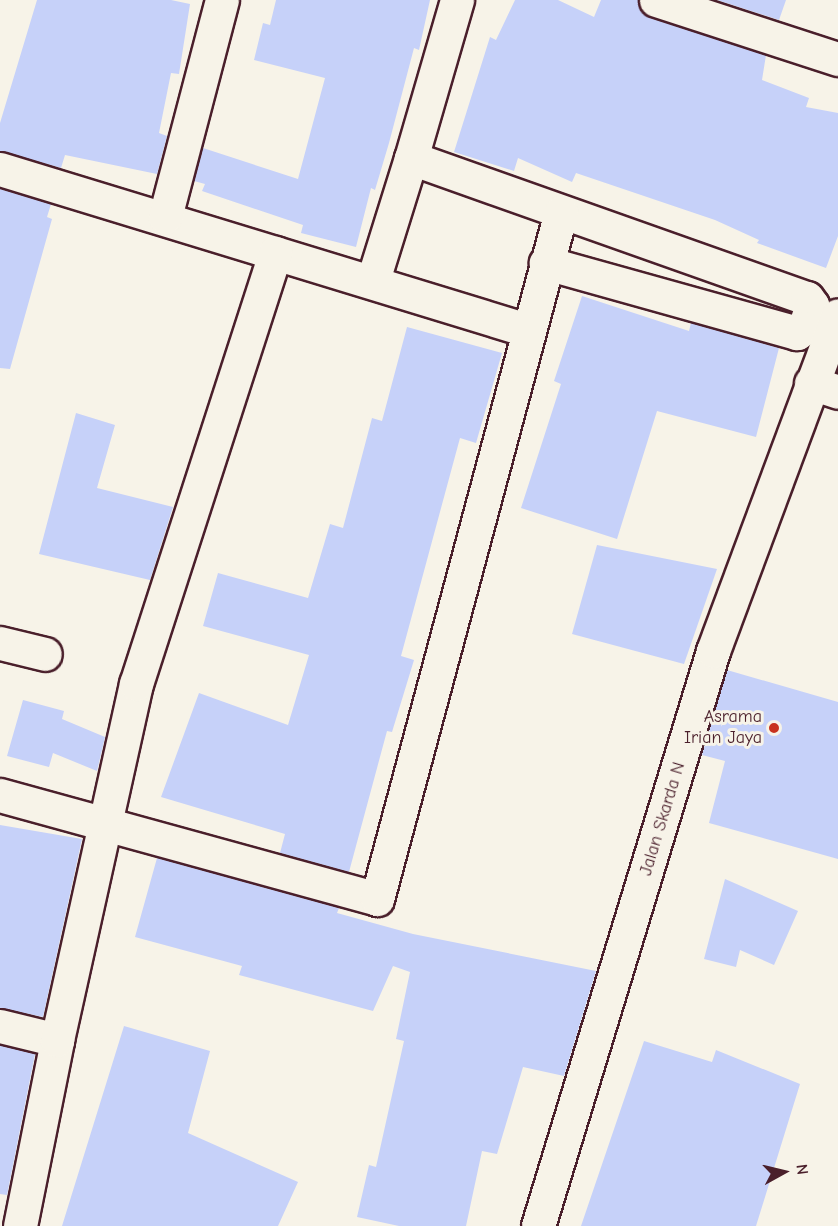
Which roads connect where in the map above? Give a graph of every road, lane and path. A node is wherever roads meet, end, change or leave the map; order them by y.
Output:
1 (222, 0) edge
2 (457, 0) edge
3 (656, 0) edge
4 (838, 59) edge
5 (411, 158) junction
6 (0, 169) edge
7 (561, 212) junction
8 (165, 217) junction
9 (275, 253) junction
10 (685, 255) junction
11 (546, 263) junction
12 (373, 280) junction
13 (674, 298) junction
14 (838, 315) edge
15 (526, 330) junction
16 (825, 387) edge
17 (0, 643) edge
18 (45, 654) dead end
19 (0, 795) edge
20 (108, 823) junction
21 (0, 1026) edge
22 (57, 1040) junction
23 (20, 1226) edge
24 (538, 1226) edge

1 - 8 street
2 - 5 street
3 - 4 street
5 - 7 street
5 - 12 street
6 - 8 street
7 - 10 street
7 - 11 street
8 - 9 street
9 - 12 street
9 - 20 street
10 - 13 street
10 - 13 street
11 - 13 street
11 - 15 street
12 - 15 street
14 - 16 street, Jalan Skarda N
15 - 20 street
16 - 24 street, Jalan Skarda N
17 - 18 street
19 - 20 street
20 - 22 street
21 - 22 street
22 - 23 street

